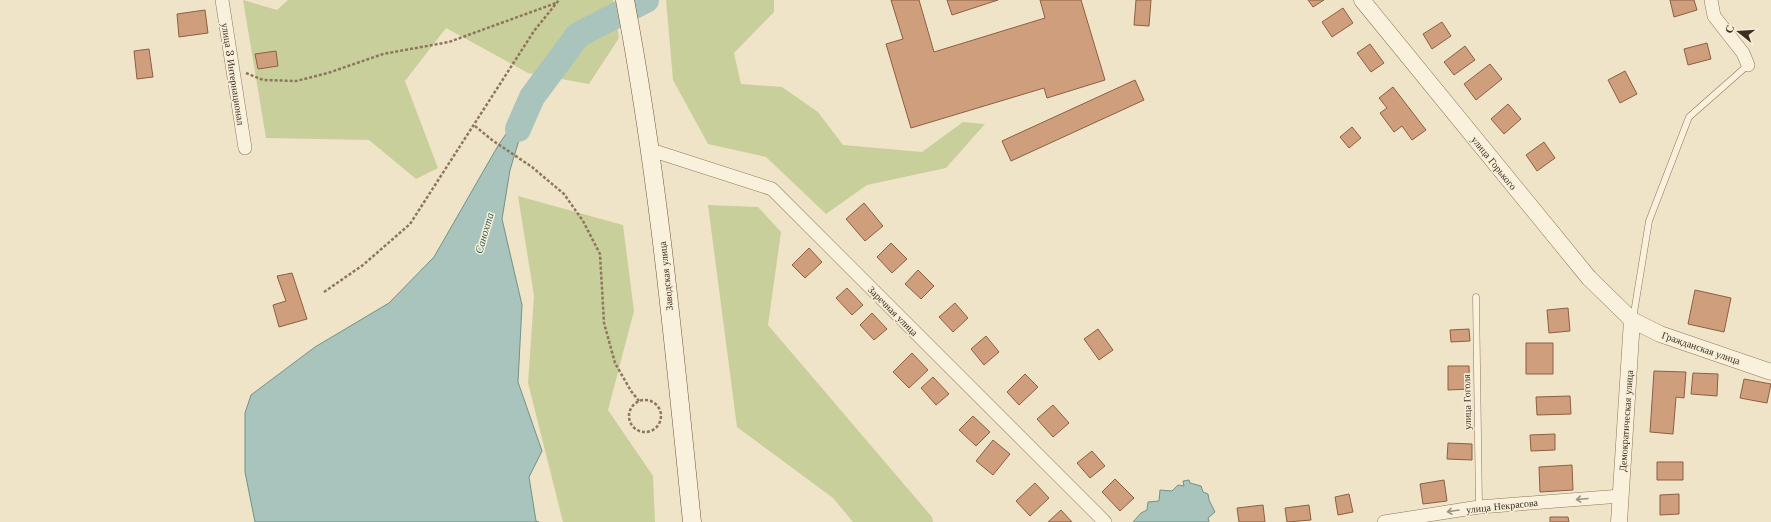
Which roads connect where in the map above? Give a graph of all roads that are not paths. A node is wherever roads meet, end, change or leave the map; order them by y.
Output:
1 (222, 0) edge
2 (625, 0) edge
3 (1362, 0) edge
4 (1711, 0) edge
5 (1748, 66) joint
6 (245, 148) dead end
7 (650, 150) junction
8 (1476, 297) dead end
9 (1632, 320) junction
10 (1771, 372) edge
11 (1621, 496) junction
12 (1478, 507) junction
13 (692, 522) edge
14 (1105, 522) edge
15 (1384, 522) edge
16 (1619, 522) edge

1 - 6 street, улица 3 Интернационал
2 - 7 main road, Заводская улица
3 - 9 street, улица Горького
4 - 5 street
5 - 9 lane
7 - 13 main road, Заводская улица
7 - 14 street, Заречная улица
8 - 12 lane, улица Гоголя
9 - 10 street, Гражданская улица
9 - 11 street, Демократическая улица
11 -> 12 street, улица Некрасова
11 - 16 street, Демократическая улица
12 -> 15 street, улица Некрасова

